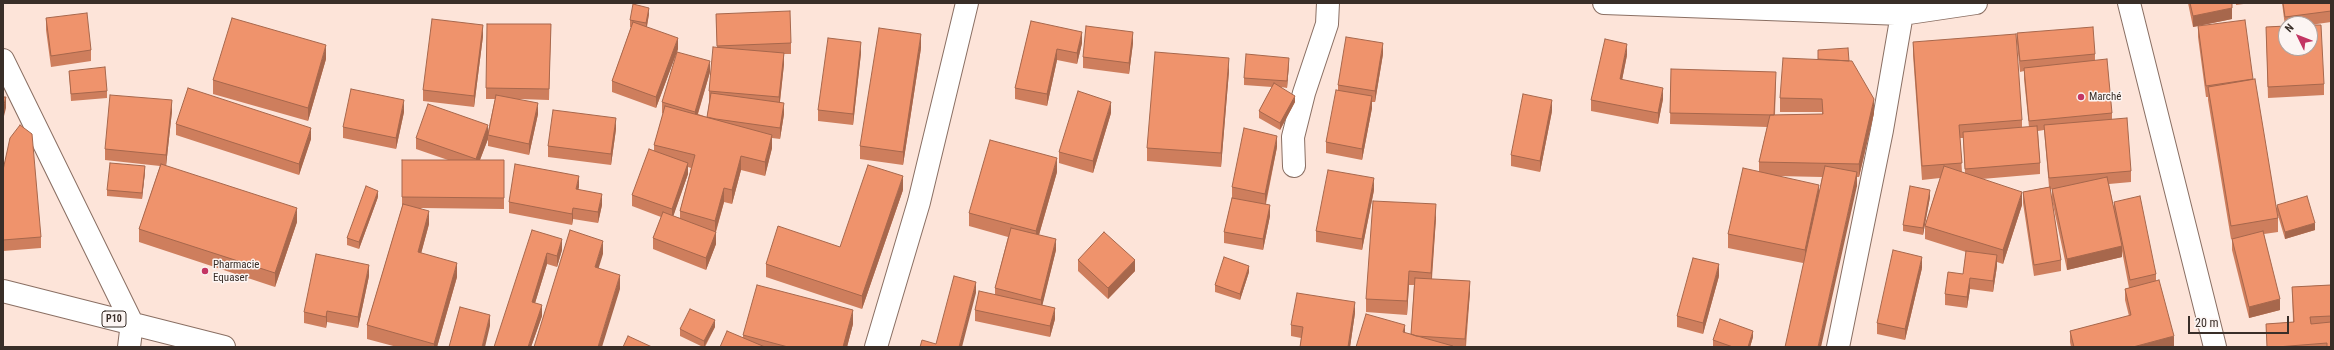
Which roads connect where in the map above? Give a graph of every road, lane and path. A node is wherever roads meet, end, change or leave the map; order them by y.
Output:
1 (966, 3) edge
2 (1328, 3) edge
3 (1604, 3) edge
4 (1976, 3) edge
5 (2129, 3) edge
6 (1703, 5) edge
7 (1902, 14) junction
8 (3, 60) edge
9 (1294, 166) dead end
10 (3, 291) edge
11 (132, 324) junction
12 (130, 347) edge
13 (224, 347) edge
14 (876, 347) edge
15 (1838, 347) edge
16 (2215, 347) edge

1 - 14 street
2 - 9 street
3 - 6 street
4 - 7 street
5 - 16 street
6 - 7 street
7 - 15 street
8 - 11 street
10 - 11 street, P10
11 - 12 street
11 - 13 street, P10

